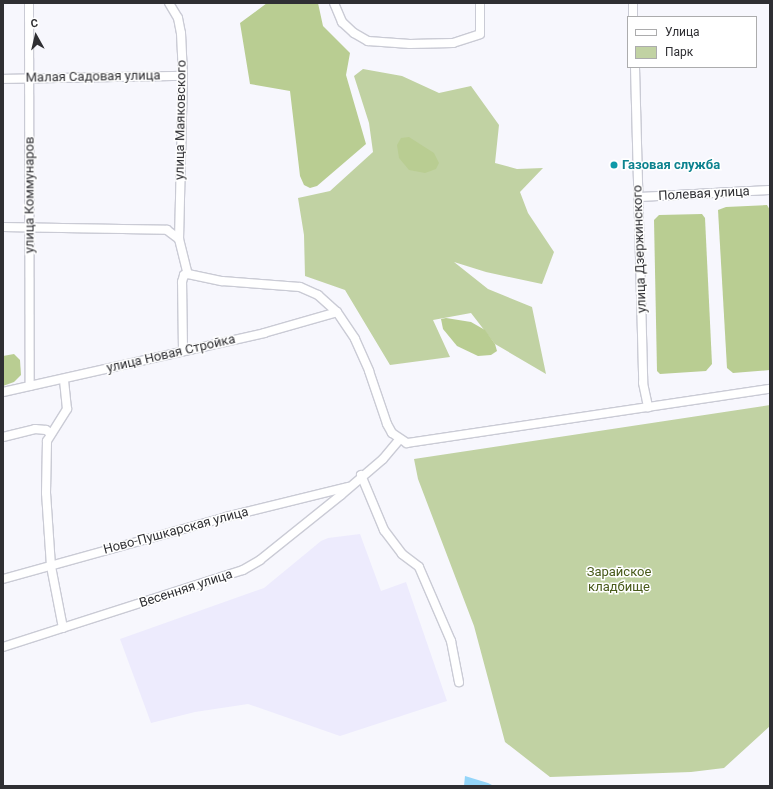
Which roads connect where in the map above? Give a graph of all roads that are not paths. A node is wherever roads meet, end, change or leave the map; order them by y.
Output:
1 (29, 3) edge
2 (169, 3) edge
3 (334, 3) edge
4 (480, 3) edge
5 (633, 3) edge
6 (633, 16) edge
7 (635, 68) edge
8 (183, 76) junction
9 (30, 78) junction
10 (3, 79) edge
11 (770, 190) edge
12 (639, 197) junction
13 (31, 226) junction
14 (3, 227) edge
15 (179, 239) junction
16 (188, 274) junction
17 (337, 312) junction
18 (183, 350) junction
19 (64, 379) junction
20 (30, 386) junction
21 (770, 389) edge
22 (3, 392) edge
23 (648, 407) junction
24 (50, 433) junction
25 (3, 437) edge
26 (400, 440) junction
27 (361, 475) junction
28 (350, 486) junction
29 (52, 566) junction
30 (3, 579) edge
31 (63, 628) junction
32 (3, 647) edge
33 (459, 682) dead end

1 - 9 street, улица Коммунаров
2 - 8 street, улица Маяковского
3 - 4 street
5 - 6 street
7 - 12 street, улица Дзержинского
8 - 9 street, Малая Садовая улица
8 - 15 street, улица Маяковского
9 - 10 street, Малая Садовая улица
9 - 13 street, улица Коммунаров
11 - 12 street, Полевая улица
12 - 23 street, улица Дзержинского
13 - 14 street
13 - 15 street
13 - 20 street, улица Коммунаров
15 - 16 street, улица Маяковского
16 - 17 street
16 - 18 street
17 - 18 street, улица Новая Стройка
17 - 26 street
18 - 19 street, улица Новая Стройка
19 - 20 street, улица Новая Стройка
19 - 24 street
20 - 22 street, улица Новая Стройка
21 - 23 street
23 - 26 street
24 - 25 street
24 - 29 street
26 - 27 street, Весенняя улица
27 - 28 street, Весенняя улица
27 - 33 street
28 - 29 street, Ново-Пушкарская улица
28 - 31 street, Весенняя улица
29 - 30 street, Ново-Пушкарская улица
29 - 31 street
31 - 32 street, Весенняя улица

